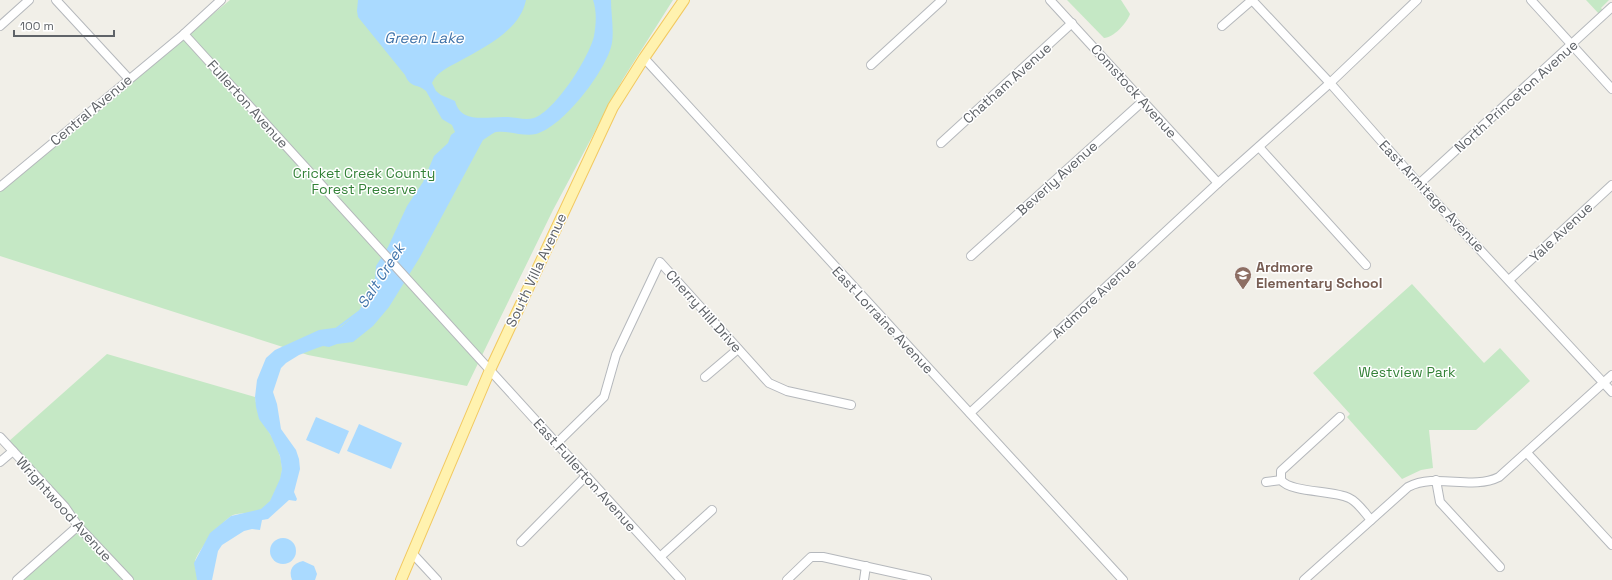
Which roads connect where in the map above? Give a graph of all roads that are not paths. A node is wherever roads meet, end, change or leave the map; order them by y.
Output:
1 (29, 0) edge
2 (56, 0) edge
3 (221, 0) edge
4 (684, 0) edge
5 (942, 0) edge
6 (1050, 0) edge
7 (1252, 0) edge
8 (1417, 0) edge
9 (1531, 0) edge
10 (1612, 7) edge
11 (1072, 23) junction
12 (0, 26) edge
13 (1222, 26) dead end
14 (184, 34) junction
15 (1572, 45) junction
16 (644, 58) junction
17 (871, 65) dead end
18 (129, 79) junction
19 (1330, 83) junction
20 (1612, 89) edge
21 (1143, 101) junction
22 (942, 143) dead end
23 (1258, 147) junction
24 (1218, 183) junction
25 (1419, 184) junction
26 (1612, 185) edge
27 (0, 187) edge
28 (971, 256) dead end
29 (1366, 265) dead end
30 (1509, 280) junction
31 (738, 349) junction
32 (490, 370) junction
33 (1612, 374) edge
34 (705, 377) dead end
35 (1603, 383) junction
36 (1612, 392) edge
37 (851, 405) dead end
38 (970, 413) junction
39 (1340, 417) dead end
40 (0, 437) edge
41 (556, 443) junction
42 (13, 451) junction
43 (1526, 453) junction
44 (0, 462) edge
45 (586, 476) junction
46 (1281, 480) junction
47 (1436, 480) junction
48 (1266, 482) dead end
49 (712, 510) dead end
50 (1371, 520) junction
51 (78, 526) junction
52 (521, 542) dead end
53 (1612, 545) edge
54 (412, 553) junction
55 (660, 557) junction
56 (866, 566) junction
57 (1500, 567) dead end
58 (17, 580) edge
59 (129, 580) edge
60 (401, 580) edge
61 (437, 580) edge
62 (681, 580) edge
63 (787, 580) edge
64 (864, 580) edge
65 (927, 580) edge
66 (1123, 580) edge
67 (1304, 580) edge

1 - 12 street
2 - 18 street
3 - 14 street, Central Avenue
4 - 16 main road, South Villa Avenue
5 - 17 street
6 - 11 street, Comstock Avenue
7 - 13 street
7 - 19 street, East Armitage Avenue
8 - 19 street
9 - 15 street
10 - 15 street, North Princeton Avenue
11 - 21 street, Comstock Avenue
11 - 22 street, Chatham Avenue
14 - 18 street, Central Avenue
14 - 32 street, Fullerton Avenue
15 - 20 street
15 - 25 street, North Princeton Avenue
16 - 32 main road, South Villa Avenue
16 - 38 street, East Lorraine Avenue
18 - 27 street, Central Avenue
19 - 23 street, Ardmore Avenue
19 - 25 street, East Armitage Avenue
21 - 24 street, Comstock Avenue
21 - 28 street, Beverly Avenue
23 - 24 street, Ardmore Avenue
23 - 29 street
24 - 38 street, Ardmore Avenue
25 - 30 street, East Armitage Avenue
26 - 30 street, Yale Avenue
30 - 35 street, East Armitage Avenue
31 - 34 street
31 - 37 street, Cherry Hill Drive
31 - 41 street, Cherry Hill Drive
32 - 41 street, East Fullerton Avenue
32 - 54 main road, South Villa Avenue
33 - 35 street
35 - 36 street, East Armitage Avenue
35 - 43 street
38 - 66 street, East Lorraine Avenue
39 - 46 street
40 - 42 street, Wrightwood Avenue
41 - 45 street, East Fullerton Avenue
42 - 44 street
42 - 51 street, Wrightwood Avenue
43 - 47 street
43 - 53 street
45 - 52 street
45 - 55 street, East Fullerton Avenue
46 - 48 street
46 - 50 street
47 - 50 street
47 - 57 street
49 - 55 street
50 - 67 street
51 - 58 street
51 - 59 street, Wrightwood Avenue
54 - 60 main road, South Villa Avenue
54 - 61 street
55 - 62 street, East Fullerton Avenue
56 - 63 street
56 - 64 street
56 - 65 street

